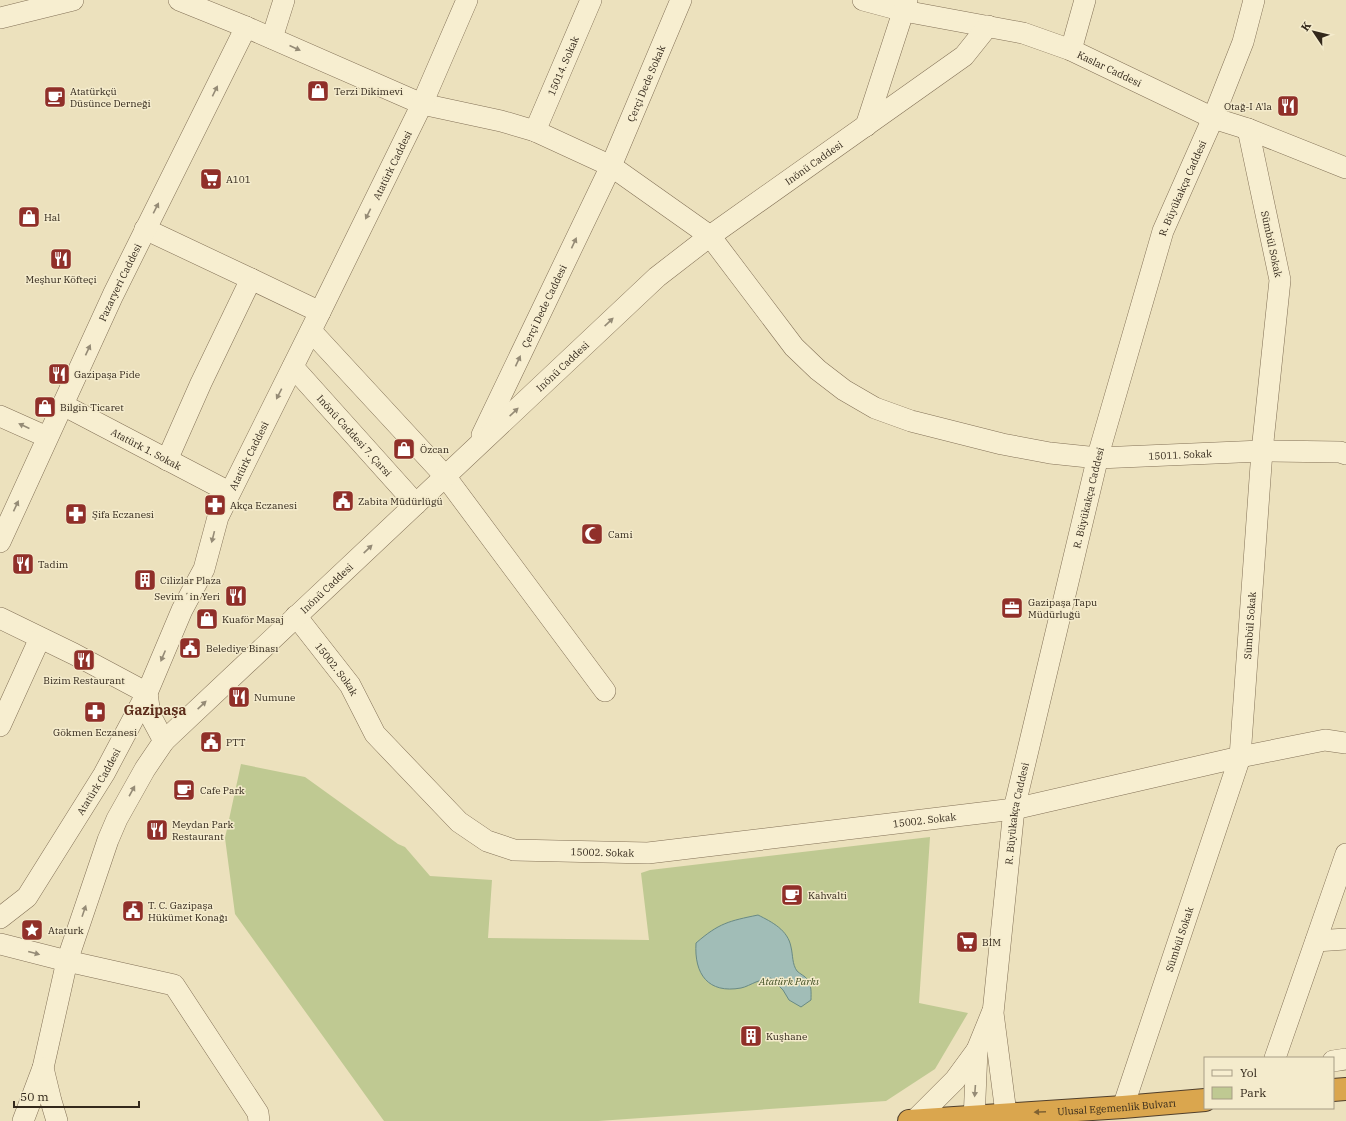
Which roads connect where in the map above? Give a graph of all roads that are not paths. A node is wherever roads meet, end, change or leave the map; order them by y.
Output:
1 (73, 0) edge
2 (179, 0) edge
3 (284, 0) edge
4 (466, 0) edge
5 (591, 0) edge
6 (681, 0) edge
7 (863, 0) edge
8 (1085, 0) edge
9 (1254, 0) edge
10 (906, 6) edge
11 (0, 18) edge
12 (988, 26) junction
13 (246, 27) junction
14 (272, 38) junction
15 (1071, 50) junction
16 (422, 104) junction
17 (1213, 118) junction
18 (866, 126) junction
19 (1248, 129) junction
20 (534, 131) junction
21 (611, 166) junction
22 (1346, 168) edge
23 (145, 229) junction
24 (710, 236) junction
25 (251, 279) junction
26 (320, 312) junction
27 (310, 331) junction
28 (292, 367) junction
29 (63, 405) junction
30 (0, 416) edge
31 (47, 437) junction
32 (477, 446) junction
33 (1262, 451) junction
34 (1346, 454) edge
35 (1098, 458) junction
36 (167, 460) junction
37 (445, 476) junction
38 (229, 492) junction
39 (416, 504) junction
40 (0, 542) edge
41 (296, 616) junction
42 (0, 618) edge
43 (40, 638) junction
44 (605, 691) dead end
45 (147, 693) junction
46 (0, 726) edge
47 (164, 741) junction
48 (1346, 743) edge
49 (1240, 757) junction
50 (1014, 809) junction
51 (1346, 854) edge
52 (0, 918) edge
53 (1346, 939) edge
54 (1316, 941) junction
55 (0, 944) edge
56 (67, 961) junction
57 (993, 1013) junction
58 (977, 1050) junction
59 (1275, 1057) edge
60 (1346, 1059) edge
61 (1334, 1060) edge
62 (43, 1068) junction
63 (1346, 1089) edge
64 (1334, 1090) edge
65 (1204, 1100) edge
66 (1123, 1107) junction
67 (1007, 1117) edge
68 (974, 1119) edge
69 (916, 1120) edge
70 (23, 1121) edge
71 (57, 1121) edge
72 (259, 1121) edge
73 (908, 1121) edge

1 - 11 street
2 - 13 street, 15011. Sokak
3 - 14 street
4 - 16 street, Atatürk Caddesi
5 - 20 street, 15014. Sokak
6 - 21 street, Çerçi Dede Sokak
7 - 10 street, Kaslar Caddesi
8 - 15 street
9 - 17 street, R. Büyükakça Caddesi
10 - 12 street, Kaslar Caddesi
10 - 18 street
12 - 15 street, Kaslar Caddesi
12 - 18 street, Inönü Caddesi
13 - 14 street, 15011. Sokak
23 -> 13 street, Pazaryeri Caddesi
14 -> 16 street, 15011. Sokak
15 - 17 street, Kaslar Caddesi
16 - 20 street, 15011. Sokak
16 -> 26 street, Atatürk Caddesi
17 - 19 street, Kaslar Caddesi
17 - 35 street, R. Büyükakça Caddesi
18 - 24 street, Inönü Caddesi
19 - 22 street, Kaslar Caddesi
19 - 33 street, Sümbül Sokak
20 - 21 street, 15011. Sokak
21 - 24 street, 15011. Sokak
32 -> 21 street, Çerçi Dede Caddesi
23 - 25 street
29 -> 23 street, Pazaryeri Caddesi
32 -> 24 street, Inönü Caddesi
24 - 35 street, 15011. Sokak
25 - 26 street
25 - 36 street
26 - 27 street, Atatürk Caddesi
27 - 28 street, Atatürk Caddesi
27 - 37 street
28 -> 38 street, Atatürk Caddesi
28 - 39 street, Inōnü Caddesi 7. Çarsi
29 - 31 street, Pazaryeri Caddesi
29 - 36 street, Atatürk 1. Sokak
31 -> 30 street
40 -> 31 street, Pazaryeri Caddesi
32 - 37 street, Inönü Caddesi
33 - 34 street, 15011. Sokak
33 - 35 street, 15011. Sokak
33 - 49 street, Sümbül Sokak
35 - 50 street, R. Büyükakça Caddesi
36 - 38 street, Atatürk 1. Sokak
37 - 39 street, Inönü Caddesi
37 - 44 street
38 -> 45 street, Atatürk Caddesi
41 -> 39 street, Inönü Caddesi
47 -> 41 street, Inönü Caddesi
41 - 50 street, 15002. Sokak
42 - 43 street
43 - 45 street
43 - 46 street
45 - 47 street
45 - 52 street, Atatürk Caddesi
56 -> 47 street, Inönü Caddesi
48 - 49 street, 15002. Sokak
49 - 50 street, 15002. Sokak
49 - 66 street, Sümbül Sokak
50 - 57 street, R. Büyükakça Caddesi
51 - 54 street
53 - 54 street
54 - 59 street
55 -> 56 street
56 - 62 street, Inönü Caddesi
56 - 72 street
57 - 58 street, R. Büyükakça Caddesi
57 - 67 street, R. Büyükakça Caddesi
58 -> 68 street, R. Büyükakça Caddesi
58 - 69 street
60 - 61 street
62 - 70 street, Inönü Caddesi
62 - 71 street
63 - 64 highway
65 - 66 highway, Ulusal Egemenlik Bulvarı
66 -> 67 highway, Ulusal Egemenlik Bulvarı
67 - 68 highway, Ulusal Egemenlik Bulvarı
68 - 69 highway, Ulusal Egemenlik Bulvarı
69 - 73 highway, Ulusal Egemenlik Bulvarı

